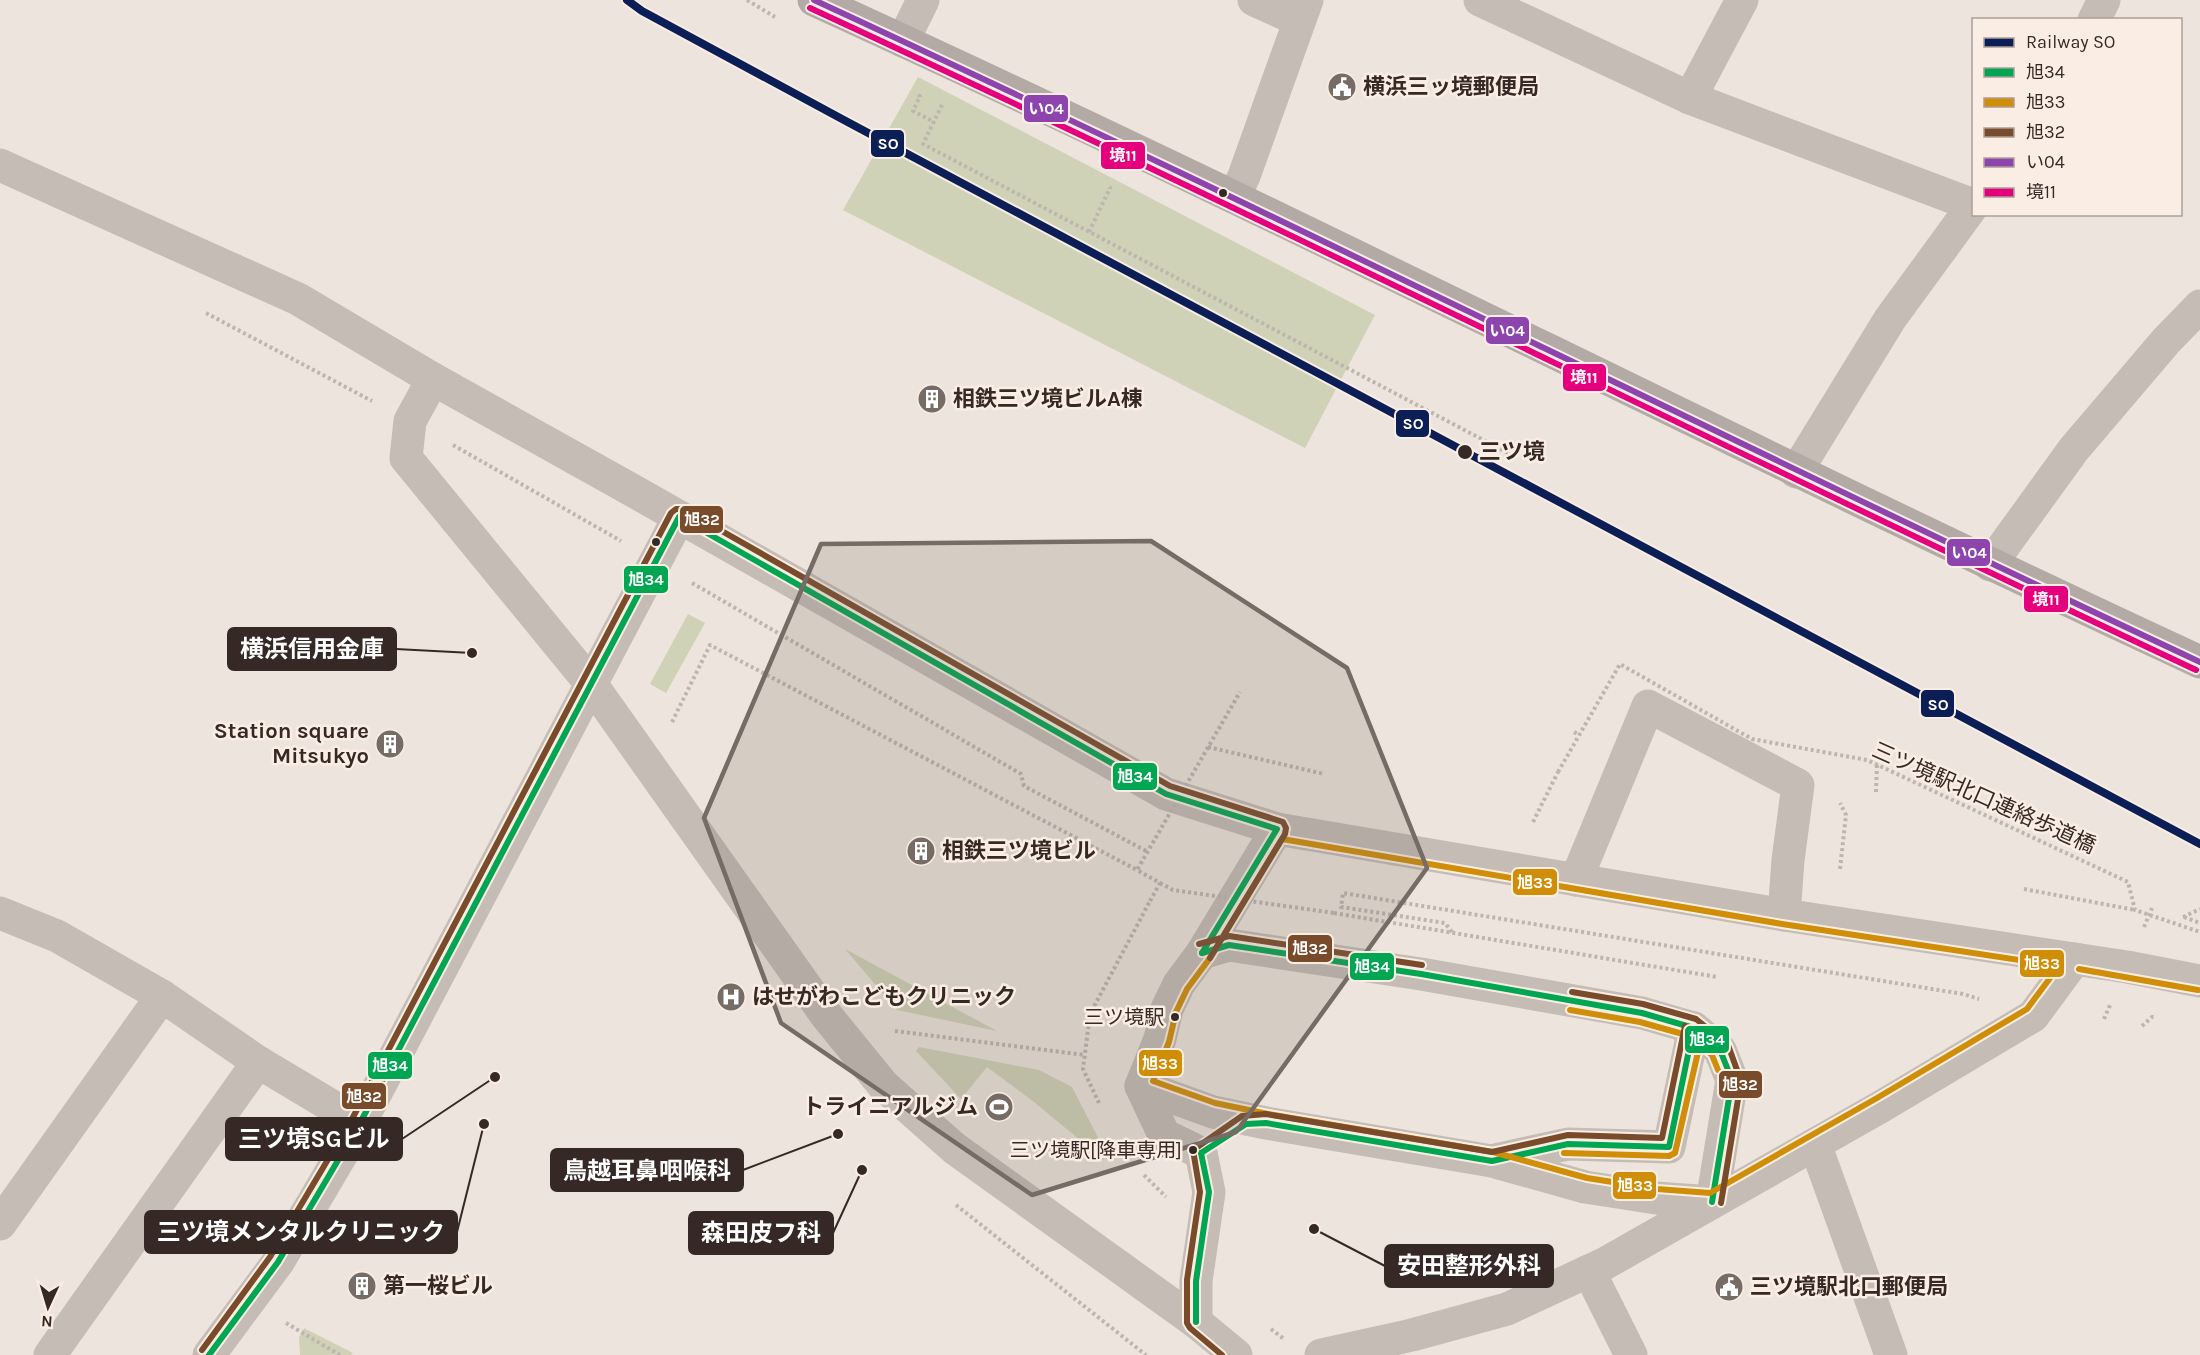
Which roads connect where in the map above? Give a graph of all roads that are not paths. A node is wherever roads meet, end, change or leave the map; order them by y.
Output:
1 (814, 0) edge
2 (923, 0) edge
3 (1254, 0) edge
4 (1480, 0) edge
5 (1743, 0) edge
6 (2104, 0) edge
7 (1303, 10) edge
8 (2095, 18) edge
9 (903, 41) junction
10 (1689, 98) junction
11 (0, 165) edge
12 (1234, 197) junction
13 (1972, 205) edge
14 (1972, 206) edge
15 (2200, 306) edge
16 (433, 379) junction
17 (1796, 472) junction
18 (679, 517) junction
19 (1990, 565) junction
20 (2200, 662) edge
21 (592, 685) junction
22 (1277, 828) junction
23 (1576, 880) junction
24 (0, 913) edge
25 (1784, 915) junction
26 (1202, 953) junction
27 (2075, 959) junction
28 (2200, 981) edge
29 (162, 996) junction
30 (1694, 1028) junction
31 (258, 1062) junction
32 (1141, 1086) junction
33 (360, 1123) junction
34 (1266, 1123) junction
35 (1815, 1144) junction
36 (1201, 1152) junction
37 (1492, 1161) junction
38 (1712, 1202) junction
39 (0, 1224) edge
40 (1589, 1271) junction
41 (1196, 1322) junction
42 (50, 1355) edge
43 (209, 1355) edge
44 (1236, 1355) edge
45 (1321, 1355) edge
46 (1631, 1355) edge
47 (1891, 1355) edge

1 - 9 main road
2 - 9 street
3 - 7 street
4 - 10 street
5 - 10 street
6 - 8 street
7 - 12 street
9 - 12 main road
10 - 13 street
11 - 16 street
12 - 17 main road
14 - 17 street
15 - 19 street
16 - 18 street
16 - 21 street
17 - 19 main road
18 - 21 street
18 - 22 street
19 - 20 main road
21 - 33 street
21 - 41 street
22 - 23 street
22 - 26 street
23 - 25 street
23 - 25 street
24 - 29 street
25 - 27 street
26 - 30 street
26 - 32 street
27 - 28 street
27 - 35 street
29 - 31 street
29 - 39 street
30 - 37 street
30 - 38 street
31 - 33 street
31 - 42 street
32 - 34 street
32 - 36 street
33 - 43 street
34 - 36 street
34 - 37 street
35 - 38 street
35 - 47 street
36 - 41 street
37 - 38 street
38 - 40 street
40 - 45 street
40 - 46 street
41 - 44 street

